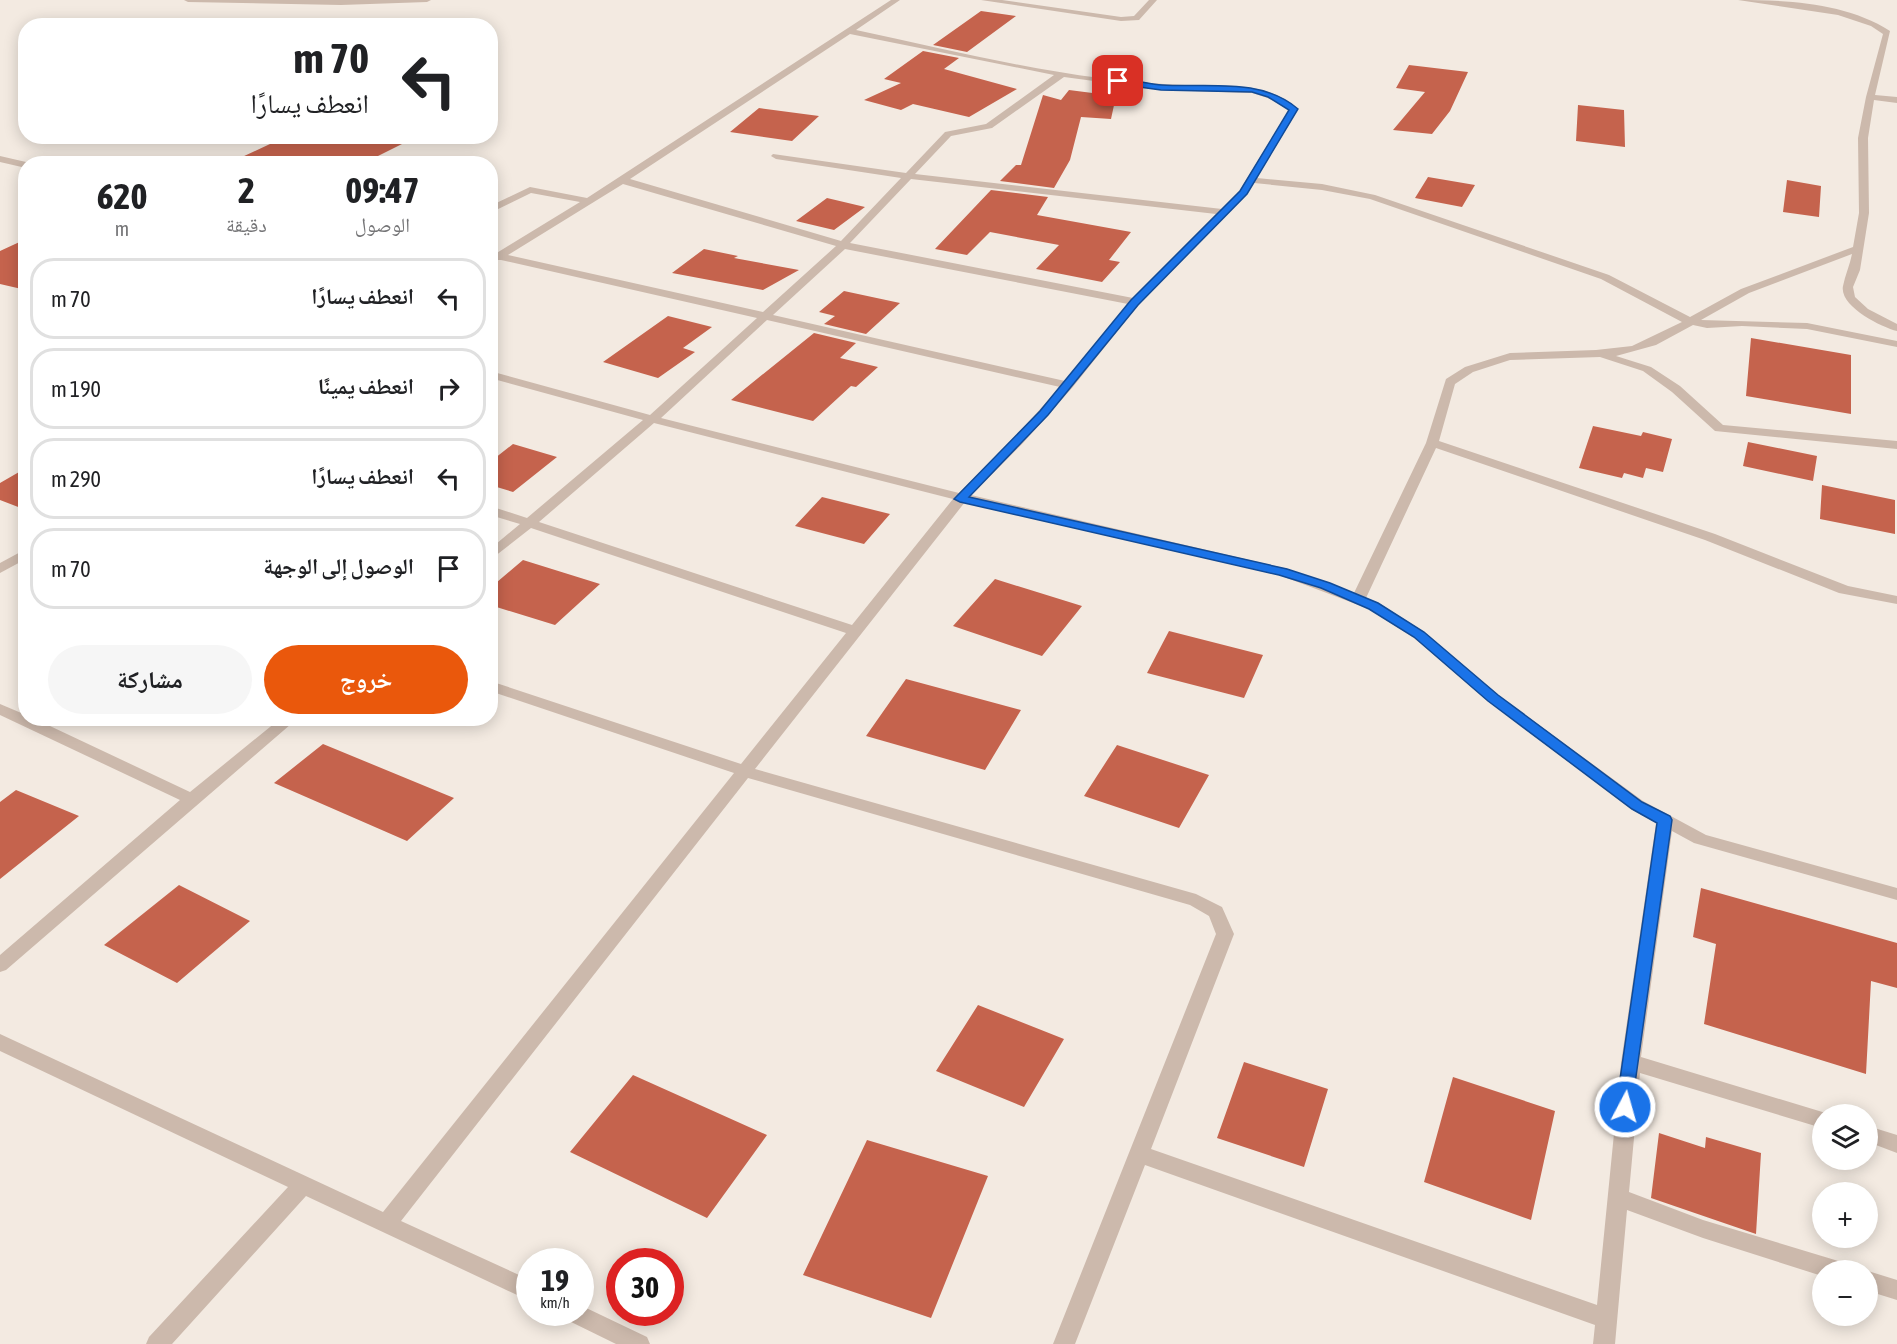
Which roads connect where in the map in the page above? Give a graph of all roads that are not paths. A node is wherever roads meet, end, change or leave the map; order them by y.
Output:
1 (188, 0) edge
2 (427, 0) edge
3 (896, 0) edge
4 (985, 0) edge
5 (1153, 0) edge
6 (1745, 0) edge
7 (848, 31) junction
8 (1062, 74) junction
9 (1870, 97) junction
10 (1897, 100) edge
11 (776, 156) dead end
12 (0, 159) edge
13 (18, 163) edge
14 (908, 176) junction
15 (621, 180) junction
16 (1251, 180) junction
17 (588, 201) junction
18 (498, 206) edge
19 (1224, 212) junction
20 (843, 245) junction
21 (1857, 249) junction
22 (498, 257) edge
23 (498, 260) edge
24 (1135, 302) junction
25 (763, 317) junction
26 (1688, 321) junction
27 (1897, 328) edge
28 (1897, 344) edge
29 (1596, 354) junction
30 (498, 376) edge
31 (1068, 385) junction
32 (651, 420) junction
33 (1432, 443) junction
34 (1897, 445) edge
35 (960, 499) junction
36 (498, 513) edge
37 (531, 523) junction
38 (498, 550) edge
39 (18, 558) edge
40 (0, 568) edge
41 (1359, 600) junction
42 (1897, 600) edge
43 (856, 631) junction
44 (498, 689) edge
45 (0, 709) edge
46 (18, 717) edge
47 (36, 726) edge
48 (281, 726) edge
49 (744, 771) junction
50 (192, 799) junction
51 (1665, 820) junction
52 (1897, 894) edge
53 (0, 965) edge
54 (0, 1042) edge
55 (1630, 1063) junction
56 (1812, 1117) edge
57 (1878, 1137) edge
58 (1897, 1143) edge
59 (1139, 1154) junction
60 (304, 1184) junction
61 (1617, 1197) junction
62 (387, 1223) junction
63 (1812, 1263) edge
64 (516, 1284) edge
65 (1878, 1284) edge
66 (1897, 1290) edge
67 (1607, 1319) junction
68 (594, 1322) edge
69 (157, 1344) edge
70 (639, 1344) edge
71 (1064, 1344) edge
72 (1604, 1344) edge

1 - 2 street
3 - 7 street
4 - 5 street
6 - 9 street
7 - 8 street
7 - 15 street
8 - 14 street
8 - 16 street
9 - 10 street
9 - 21 street
11 - 14 street
12 - 13 street
14 - 19 street
14 - 20 street
15 - 17 street
15 - 20 street
16 - 19 street
16 - 26 street
17 - 18 street
17 - 22 street
19 - 24 street
20 - 24 street
20 - 25 street
21 - 26 street
21 - 27 street
23 - 25 street
24 - 31 street
25 - 31 street
25 - 32 street
26 - 28 street
26 - 29 street
29 - 33 street
29 - 34 street
30 - 32 street
31 - 35 street
32 - 35 street
32 - 37 street
33 - 41 street
33 - 42 street
35 - 41 street
35 - 43 street
36 - 37 street
37 - 38 street
37 - 43 street
39 - 40 street
41 - 51 street
43 - 49 street
44 - 49 street
45 - 46 street
47 - 50 street
48 - 50 street
49 - 59 street
49 - 62 street
50 - 53 street
51 - 52 street
51 - 55 street
54 - 60 street
55 - 56 street
55 - 61 street
57 - 58 street
59 - 67 street
59 - 71 street
60 - 62 street
60 - 69 street
61 - 63 street
61 - 67 street
62 - 64 street
65 - 66 street
67 - 72 street
68 - 70 street

